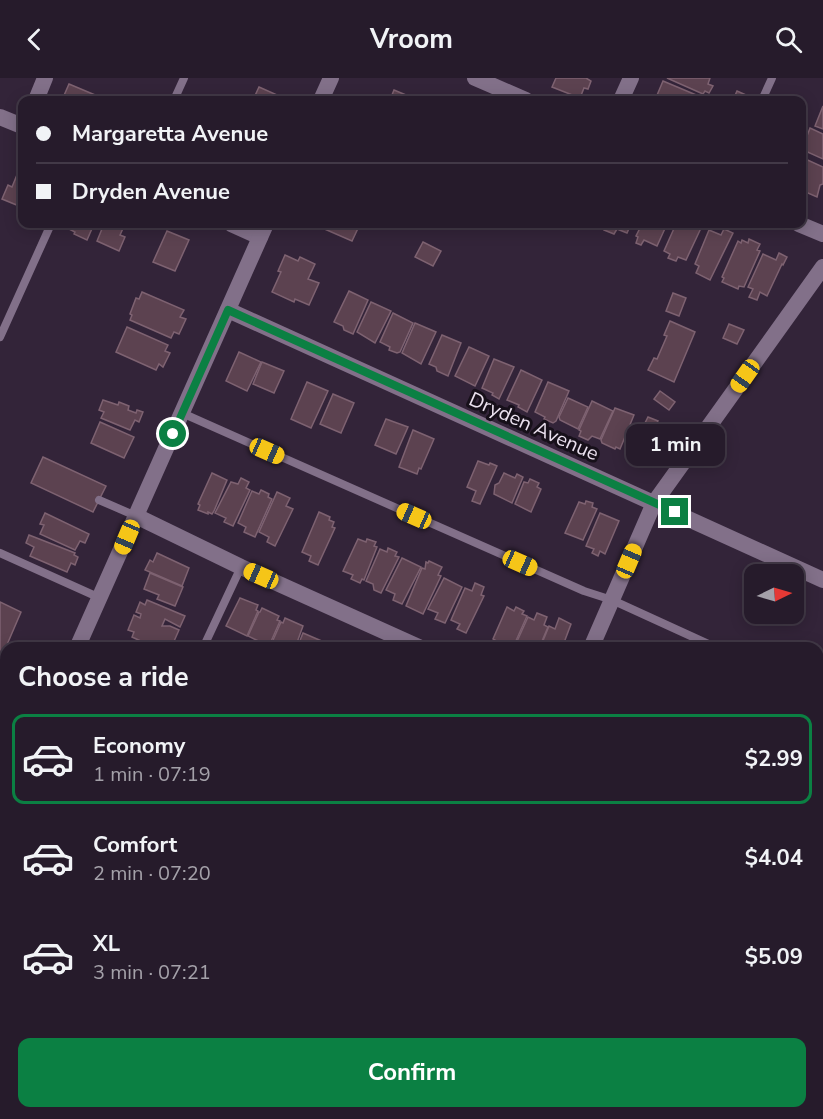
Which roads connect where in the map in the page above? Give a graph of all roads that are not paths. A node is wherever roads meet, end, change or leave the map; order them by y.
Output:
1 (45, 78) edge
2 (184, 78) edge
3 (332, 78) edge
4 (631, 78) edge
5 (772, 78) edge
6 (479, 79) edge
7 (38, 96) edge
8 (176, 96) edge
9 (323, 96) edge
10 (517, 96) edge
11 (623, 96) edge
12 (764, 96) edge
13 (0, 117) edge
14 (18, 124) edge
15 (806, 227) edge
16 (49, 228) edge
17 (263, 230) edge
18 (823, 234) edge
19 (823, 267) edge
20 (228, 310) junction
21 (0, 337) edge
22 (182, 413) junction
23 (99, 500) dead end
24 (654, 503) junction
25 (136, 516) junction
26 (0, 553) edge
27 (241, 567) junction
28 (823, 580) edge
29 (100, 598) junction
30 (612, 600) junction
31 (80, 642) edge
32 (206, 642) edge
33 (408, 642) edge
34 (594, 642) edge
35 (704, 642) edge

1 - 7 street
2 - 8 lane
3 - 9 street
4 - 11 street
5 - 12 lane
6 - 10 street
13 - 14 street
15 - 18 street
16 - 21 lane
17 - 20 street
19 - 24 street
20 - 22 street
20 - 24 street, Dryden Avenue
22 - 25 street
22 - 30 lane
23 - 25 lane
24 - 28 street, Dryden Avenue
24 - 30 street
25 - 27 street
25 - 29 street
26 - 29 lane
27 - 32 lane
27 - 33 street
29 - 31 street
30 - 34 street
30 - 35 lane

